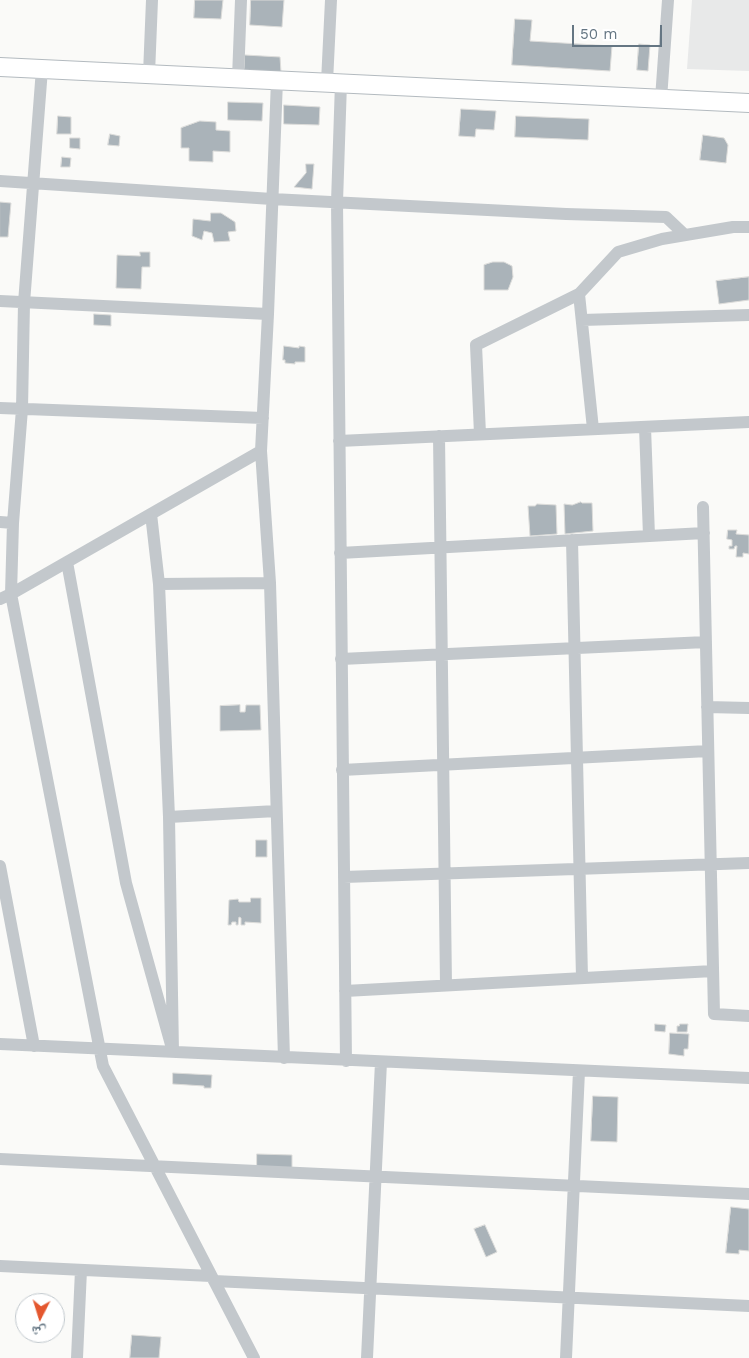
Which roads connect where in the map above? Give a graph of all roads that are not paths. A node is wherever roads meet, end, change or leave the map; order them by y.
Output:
1 (152, 0) edge
2 (241, 0) edge
3 (331, 0) edge
4 (668, 0) edge
5 (0, 67) edge
6 (42, 69) junction
7 (149, 74) junction
8 (238, 78) junction
9 (277, 80) junction
10 (334, 83) junction
11 (661, 99) junction
12 (749, 103) edge
13 (0, 181) edge
14 (33, 183) junction
15 (272, 199) junction
16 (337, 202) junction
17 (749, 227) edge
18 (685, 235) junction
19 (579, 294) junction
20 (0, 301) edge
21 (24, 303) junction
22 (268, 314) junction
23 (749, 314) edge
24 (582, 320) junction
25 (0, 408) edge
26 (22, 409) junction
27 (262, 418) junction
28 (749, 422) edge
29 (645, 427) junction
30 (593, 429) junction
31 (480, 434) junction
32 (438, 436) junction
33 (339, 441) junction
34 (261, 452) junction
35 (703, 506) dead end
36 (151, 514) junction
37 (0, 522) edge
38 (13, 523) junction
39 (704, 533) junction
40 (648, 536) junction
41 (572, 540) junction
42 (440, 547) junction
43 (340, 553) junction
44 (67, 562) junction
45 (270, 583) junction
46 (159, 584) junction
47 (5, 597) edge
48 (706, 642) junction
49 (574, 648) junction
50 (442, 654) junction
51 (341, 659) junction
52 (708, 707) junction
53 (749, 708) edge
54 (708, 751) junction
55 (577, 758) junction
56 (443, 765) junction
57 (342, 770) junction
58 (276, 811) junction
59 (169, 817) junction
60 (749, 863) edge
61 (711, 864) junction
62 (0, 866) edge
63 (580, 869) junction
64 (445, 874) junction
65 (344, 877) junction
66 (713, 971) junction
67 (582, 978) junction
68 (446, 985) junction
69 (345, 991) junction
70 (749, 1016) edge
71 (0, 1044) edge
72 (34, 1046) junction
73 (100, 1049) junction
74 (173, 1052) junction
75 (284, 1058) junction
76 (346, 1060) junction
77 (381, 1062) junction
78 (579, 1071) junction
79 (749, 1078) edge
80 (0, 1159) edge
81 (155, 1167) junction
82 (377, 1177) junction
83 (574, 1186) junction
84 (749, 1194) edge
85 (0, 1266) edge
86 (81, 1270) junction
87 (213, 1278) junction
88 (370, 1288) junction
89 (570, 1298) junction
90 (749, 1306) edge
91 (77, 1358) edge
92 (254, 1358) edge
93 (367, 1358) edge
94 (566, 1358) edge

1 - 7 street
2 - 8 street
3 - 10 street
4 - 11 street
5 - 6 street
6 - 7 street
6 - 14 street
7 - 8 street
8 - 9 street
9 - 10 street
9 - 15 street
10 - 11 street
10 - 16 street
11 - 12 street
13 - 14 street
14 - 15 street
14 - 21 street
15 - 16 street
15 - 22 street
16 - 18 street
16 - 33 street
17 - 18 street
18 - 19 street
19 - 24 street
19 - 31 street
20 - 21 street
21 - 22 street
21 - 26 street
22 - 27 street
23 - 24 street
24 - 30 street
25 - 26 street
26 - 27 street
26 - 38 street
27 - 34 street
28 - 29 street
29 - 30 street
29 - 40 street
30 - 31 street
31 - 32 street
32 - 33 street
32 - 42 street
33 - 43 street
34 - 36 street
34 - 45 street
35 - 39 street
36 - 44 street
36 - 46 street
37 - 38 street
38 - 47 street
39 - 40 street
39 - 48 street
40 - 41 street
41 - 42 street
41 - 49 street
42 - 43 street
42 - 50 street
43 - 51 street
44 - 47 street
44 - 74 street
45 - 46 street
45 - 58 street
46 - 59 street
47 - 73 street
48 - 49 street
48 - 52 street
49 - 50 street
49 - 55 street
50 - 51 street
50 - 56 street
51 - 57 street
52 - 53 street
52 - 54 street
54 - 55 street
54 - 61 street
55 - 56 street
55 - 63 street
56 - 57 street
56 - 64 street
57 - 65 street
58 - 59 street
58 - 75 street
59 - 74 street
60 - 61 street
61 - 63 street
61 - 66 street
62 - 72 street
63 - 64 street
63 - 67 street
64 - 65 street
64 - 68 street
65 - 69 street
66 - 67 street
66 - 70 street
67 - 68 street
68 - 69 street
69 - 76 street
71 - 72 street
72 - 73 street
73 - 74 street
73 - 81 street
74 - 75 street
75 - 76 street
76 - 77 street
77 - 78 street
77 - 82 street
78 - 79 street
78 - 83 street
80 - 81 street
81 - 82 street
81 - 87 street
82 - 83 street
82 - 88 street
83 - 84 street
83 - 89 street
85 - 86 street
86 - 87 street
86 - 91 street
87 - 88 street
87 - 92 street
88 - 89 street
88 - 93 street
89 - 90 street
89 - 94 street

